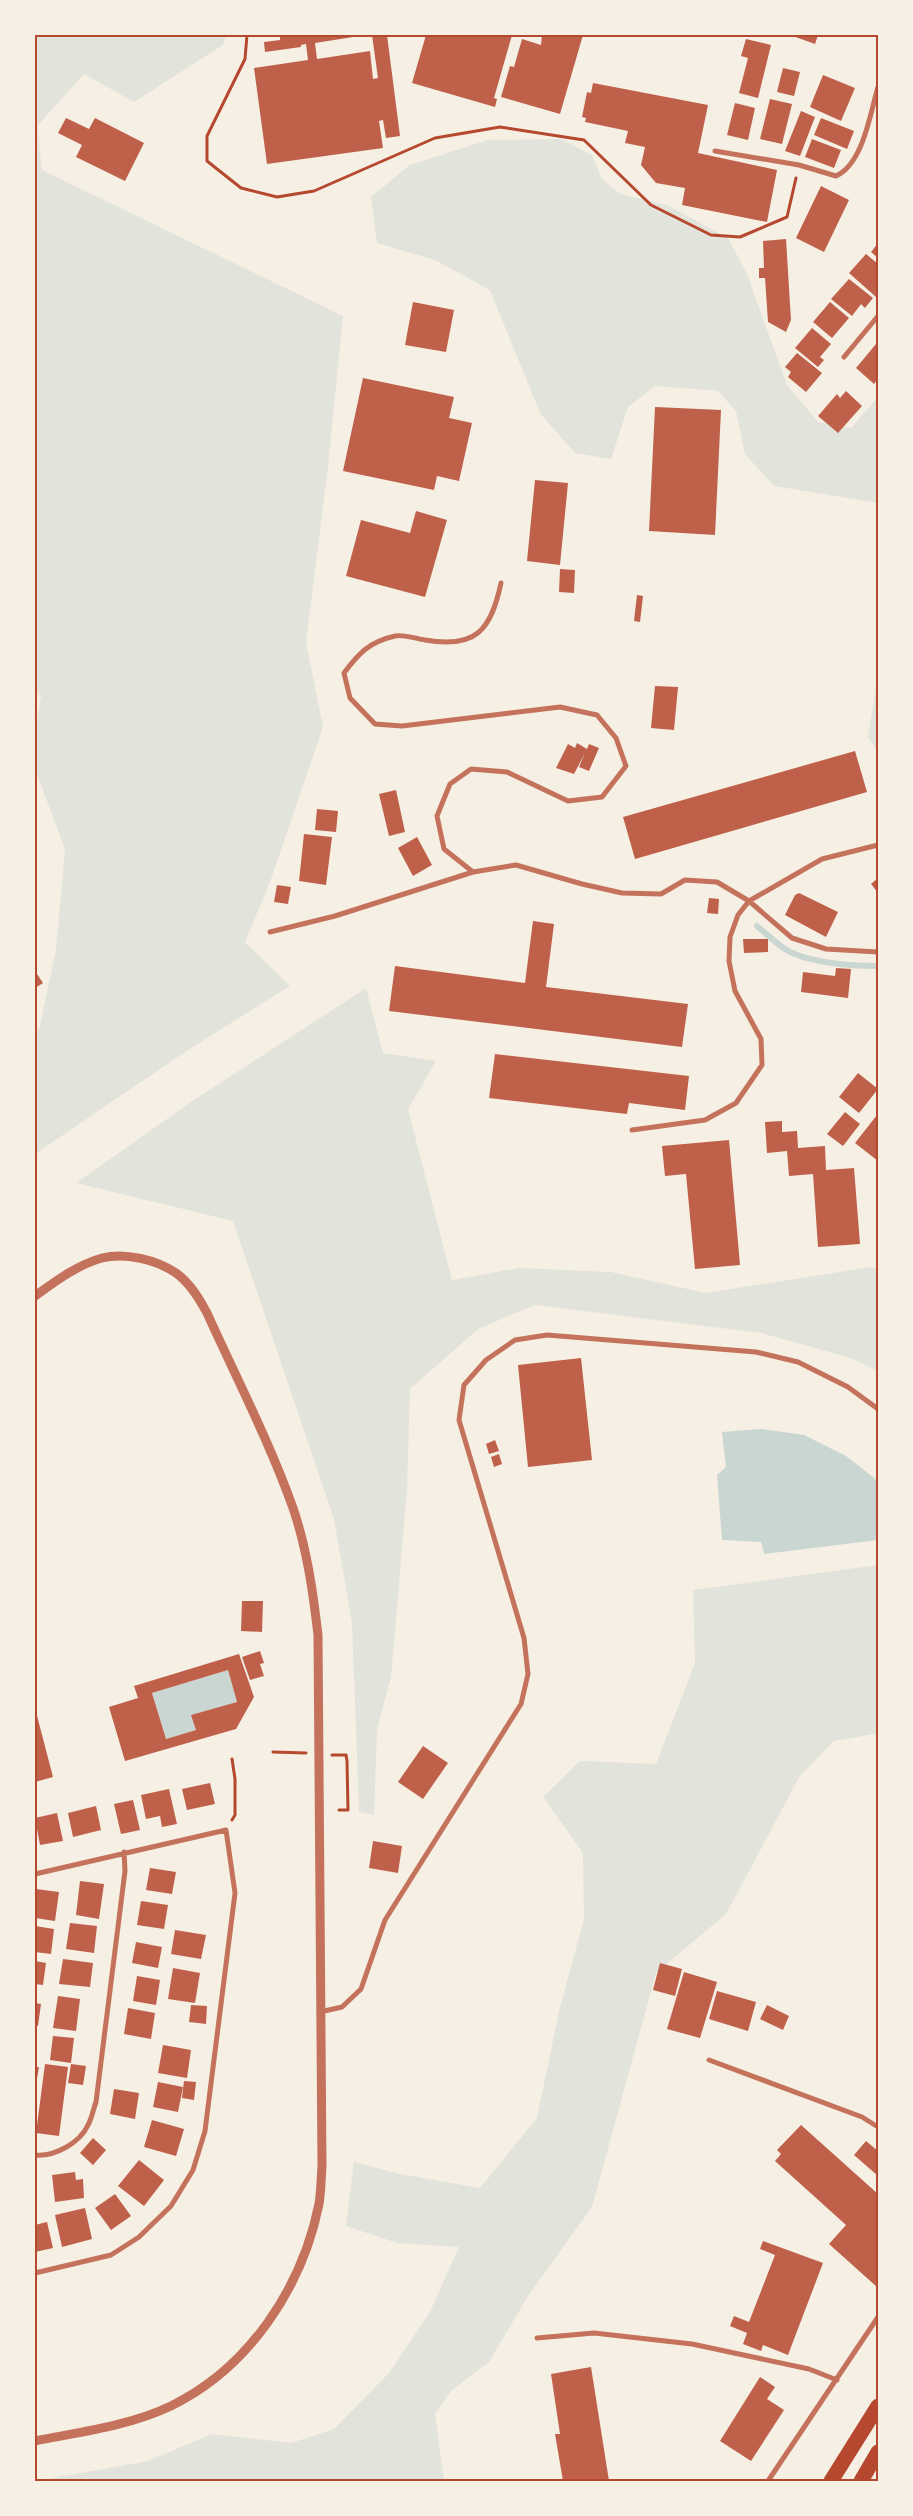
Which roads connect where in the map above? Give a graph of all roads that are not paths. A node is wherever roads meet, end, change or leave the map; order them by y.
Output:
1 (878, 87) edge
2 (715, 151) dead end
3 (878, 316) edge
4 (844, 357) dead end
5 (501, 583) dead end
6 (878, 845) edge
7 (474, 872) junction
8 (749, 901) junction
9 (270, 932) dead end
10 (878, 952) edge
11 (632, 1130) dead end
12 (35, 1296) edge
13 (878, 1409) edge
14 (124, 1852) junction
15 (35, 1874) edge
16 (319, 2012) junction
17 (709, 2060) dead end
18 (878, 2127) edge
19 (35, 2155) edge
20 (35, 2274) edge
21 (878, 2317) edge
22 (538, 2338) dead end
23 (837, 2380) junction
24 (878, 2406) edge
25 (35, 2441) edge
26 (878, 2452) edge
27 (768, 2481) edge
28 (831, 2481) edge
29 (861, 2481) edge

1 - 2 street
3 - 4 street
5 - 7 street
6 - 8 street
7 - 8 street
7 - 9 street
8 - 10 street
8 - 11 street
12 - 16 street
13 - 16 street
14 - 15 street
14 - 19 street
14 - 20 street
16 - 25 street
17 - 18 street
21 - 23 street
22 - 23 street
23 - 27 street
24 - 28 highway
26 - 29 highway

